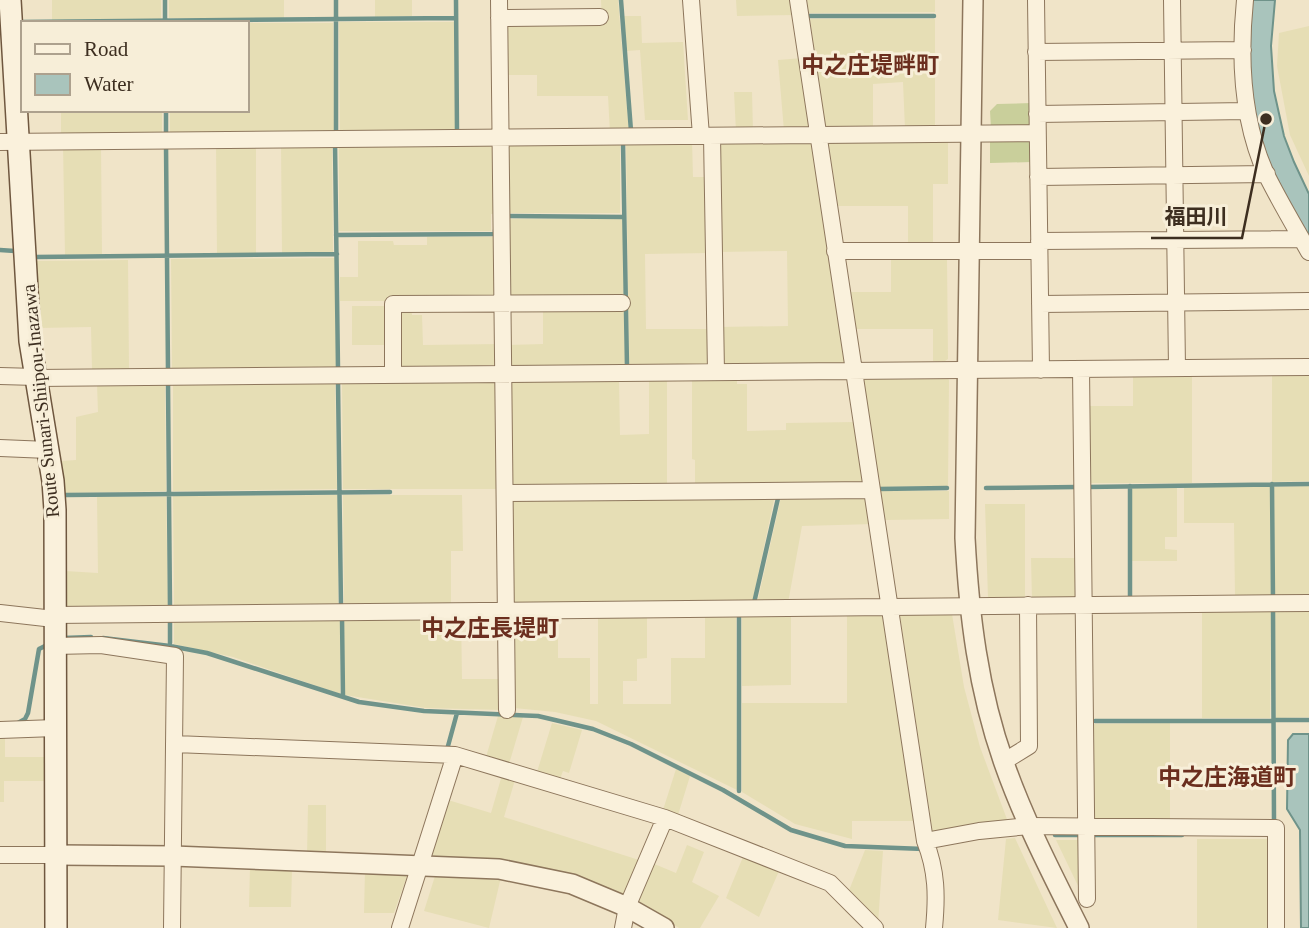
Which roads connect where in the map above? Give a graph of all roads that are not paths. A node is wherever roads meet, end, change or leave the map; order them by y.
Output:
1 (10, 0) edge
2 (499, 0) edge
3 (691, 0) edge
4 (798, 0) edge
5 (973, 0) edge
6 (1036, 0) edge
7 (1172, 0) edge
8 (1245, 0) edge
9 (600, 17) dead end
10 (499, 18) junction
11 (1173, 50) junction
12 (1243, 50) junction
13 (1036, 52) junction
14 (1247, 111) junction
15 (1174, 112) junction
16 (1037, 114) junction
17 (1037, 132) junction
18 (972, 134) junction
19 (818, 135) junction
20 (706, 136) junction
21 (500, 138) junction
22 (9, 142) edge
23 (1267, 174) junction
24 (1175, 176) junction
25 (1038, 177) junction
26 (1175, 240) junction
27 (1305, 245) edge
28 (1039, 246) junction
29 (970, 250) junction
30 (835, 251) junction
31 (1309, 301) edge
32 (502, 303) junction
33 (622, 303) dead end
34 (1176, 303) junction
35 (1040, 304) junction
36 (1309, 367) edge
37 (1177, 368) junction
38 (1081, 369) junction
39 (968, 370) junction
40 (1041, 370) junction
41 (853, 371) junction
42 (716, 372) junction
43 (503, 374) junction
44 (393, 375) junction
45 (0, 376) edge
46 (36, 378) junction
47 (0, 447) edge
48 (48, 450) junction
49 (872, 490) junction
50 (505, 493) junction
51 (1309, 603) edge
52 (1083, 605) junction
53 (969, 606) junction
54 (1028, 606) junction
55 (890, 607) junction
56 (506, 609) junction
57 (0, 613) edge
58 (54, 617) junction
59 (54, 646) junction
60 (507, 710) dead end
61 (55, 728) junction
62 (0, 730) edge
63 (174, 744) junction
64 (455, 755) junction
65 (1003, 762) junction
66 (666, 818) junction
67 (1085, 826) junction
68 (1029, 827) junction
69 (925, 841) junction
70 (0, 855) edge
71 (57, 855) junction
72 (173, 856) junction
73 (419, 866) junction
74 (1087, 899) dead end
75 (627, 907) junction
76 (56, 928) edge
77 (172, 928) edge
78 (400, 928) edge
79 (623, 928) edge
80 (664, 928) edge
81 (875, 928) edge
82 (934, 928) edge
83 (1079, 928) edge
84 (1276, 928) edge

1 - 22 main road, Route Sunari-Shiipou-Inazawa
2 - 10 street
3 - 20 street
4 - 19 street
5 - 18 street
6 - 13 street
7 - 11 street
8 - 12 street
9 - 10 street
10 - 21 street
11 - 12 street
11 - 13 street
11 - 15 street
12 - 14 street
13 - 16 street
14 - 15 street
14 - 23 street
15 - 16 street
15 - 24 street
16 - 17 street
17 - 18 street
17 - 25 street
18 - 19 street
18 - 29 street
19 - 20 street
19 - 30 street
20 - 21 street
20 - 42 street
21 - 22 street
21 - 32 street
22 - 46 main road, Route Sunari-Shiipou-Inazawa
23 - 24 street
23 - 27 street
24 - 25 street
24 - 26 street
25 - 28 street
26 - 27 street
26 - 28 street
26 - 34 street
28 - 29 street
28 - 35 street
29 - 30 street
29 - 39 street
30 - 41 street
31 - 34 street
32 - 33 street
32 - 43 street
32 - 44 street
34 - 35 street
34 - 37 street
35 - 40 street
36 - 37 street
37 - 38 street
38 - 40 street
38 - 52 street
39 - 40 street
39 - 41 street
39 - 53 street
41 - 42 street
41 - 49 street
42 - 43 street
43 - 44 street
43 - 50 street
44 - 46 street
45 - 46 street
46 - 48 main road, Route Sunari-Shiipou-Inazawa
47 - 48 street
48 - 58 main road, Route Sunari-Shiipou-Inazawa
49 - 50 street
49 - 55 street
50 - 56 street
51 - 52 street
52 - 54 street
52 - 67 street
53 - 54 street
53 - 55 street
53 - 65 street
54 - 65 street
55 - 56 street
55 - 69 street
56 - 58 street
56 - 60 street
57 - 58 street
58 - 59 main road, Route Sunari-Shiipou-Inazawa
59 - 61 main road, Route Sunari-Shiipou-Inazawa
59 - 63 street
61 - 62 street
61 - 71 main road, Route Sunari-Shiipou-Inazawa
63 - 64 street
63 - 72 street
64 - 66 street
64 - 73 street
65 - 68 street
66 - 75 street
66 - 81 street
67 - 68 street
67 - 74 street
67 - 84 street
68 - 69 street
68 - 83 street
69 - 82 street
70 - 71 street
71 - 72 street
71 - 76 main road, Route Sunari-Shiipou-Inazawa
72 - 73 street
72 - 77 street
73 - 75 street
73 - 78 street
75 - 79 street
75 - 80 street

